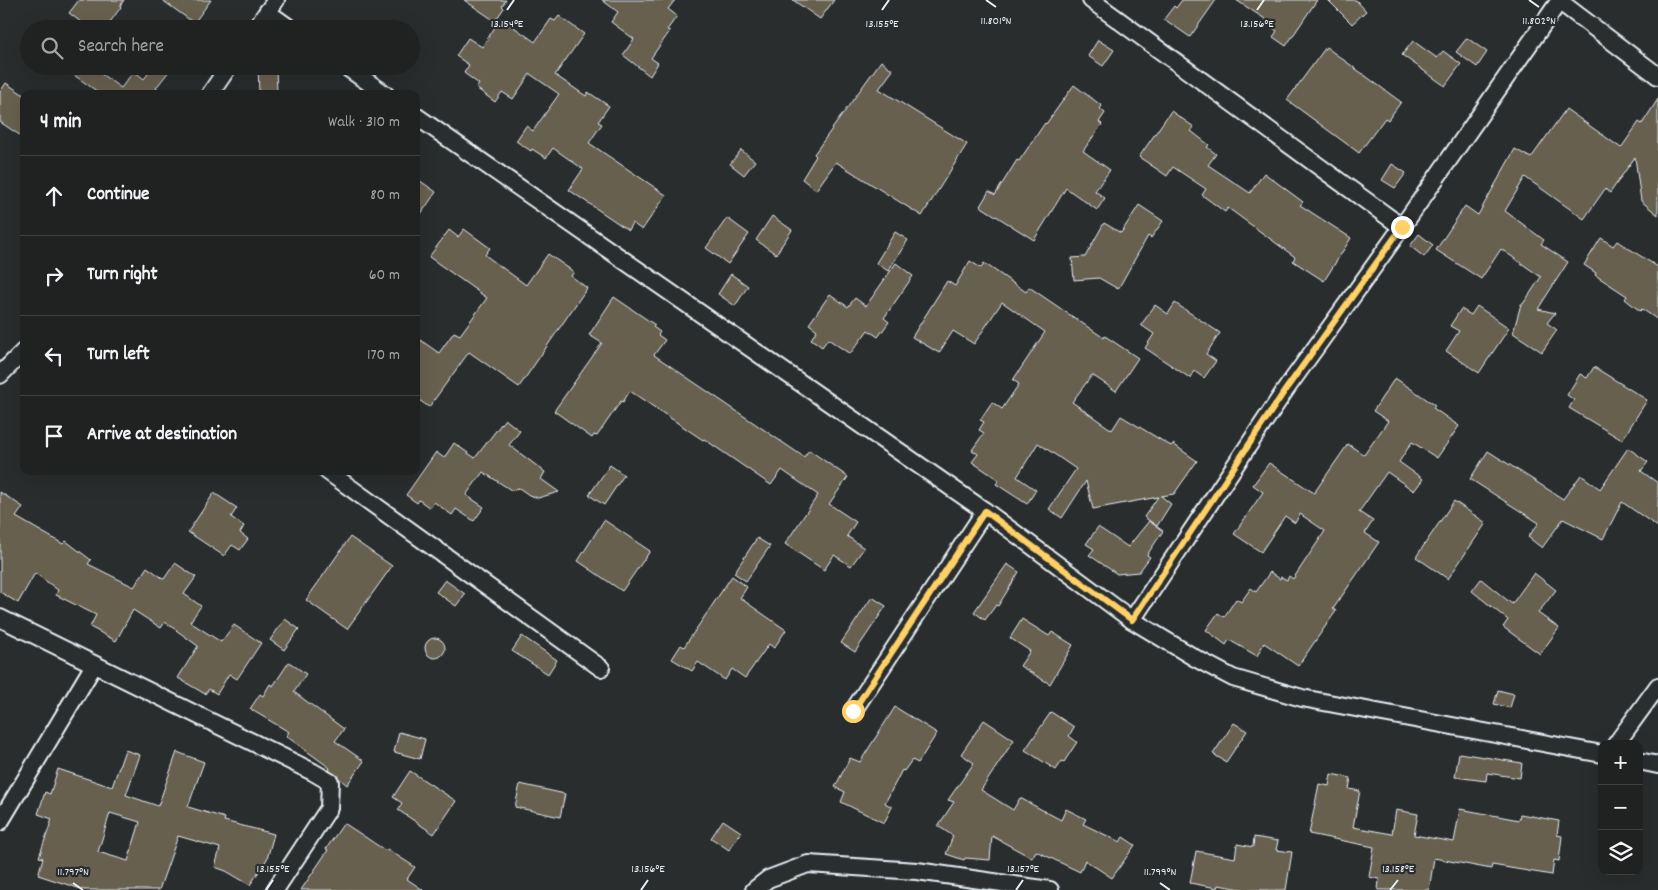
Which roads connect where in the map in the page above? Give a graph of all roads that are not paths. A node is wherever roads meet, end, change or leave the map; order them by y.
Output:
1 (1091, 0) edge
2 (1559, 0) edge
3 (272, 6) edge
4 (262, 20) edge
5 (284, 20) edge
6 (223, 75) edge
7 (358, 75) edge
8 (1658, 76) edge
9 (213, 90) edge
10 (379, 90) edge
11 (420, 119) edge
12 (1402, 227) junction
13 (20, 355) edge
14 (0, 375) edge
15 (332, 475) edge
16 (985, 511) junction
17 (0, 618) edge
18 (1132, 620) junction
19 (94, 665) junction
20 (601, 668) dead end
21 (1658, 686) edge
22 (853, 711) dead end
23 (1619, 740) edge
24 (1598, 753) edge
25 (1643, 762) edge
26 (1658, 765) edge
27 (0, 822) edge
28 (275, 890) edge
29 (754, 890) edge
30 (1050, 890) edge

1 - 12 street
2 - 8 street
2 - 12 street
3 - 4 street
3 - 5 street
6 - 9 street
7 - 10 street
11 - 16 street
12 - 18 street
13 - 14 street
15 - 20 street
16 - 18 street
16 - 22 street
17 - 19 street
18 - 24 street
19 - 27 street
19 - 28 street
21 - 23 street
25 - 26 street
29 - 30 street

